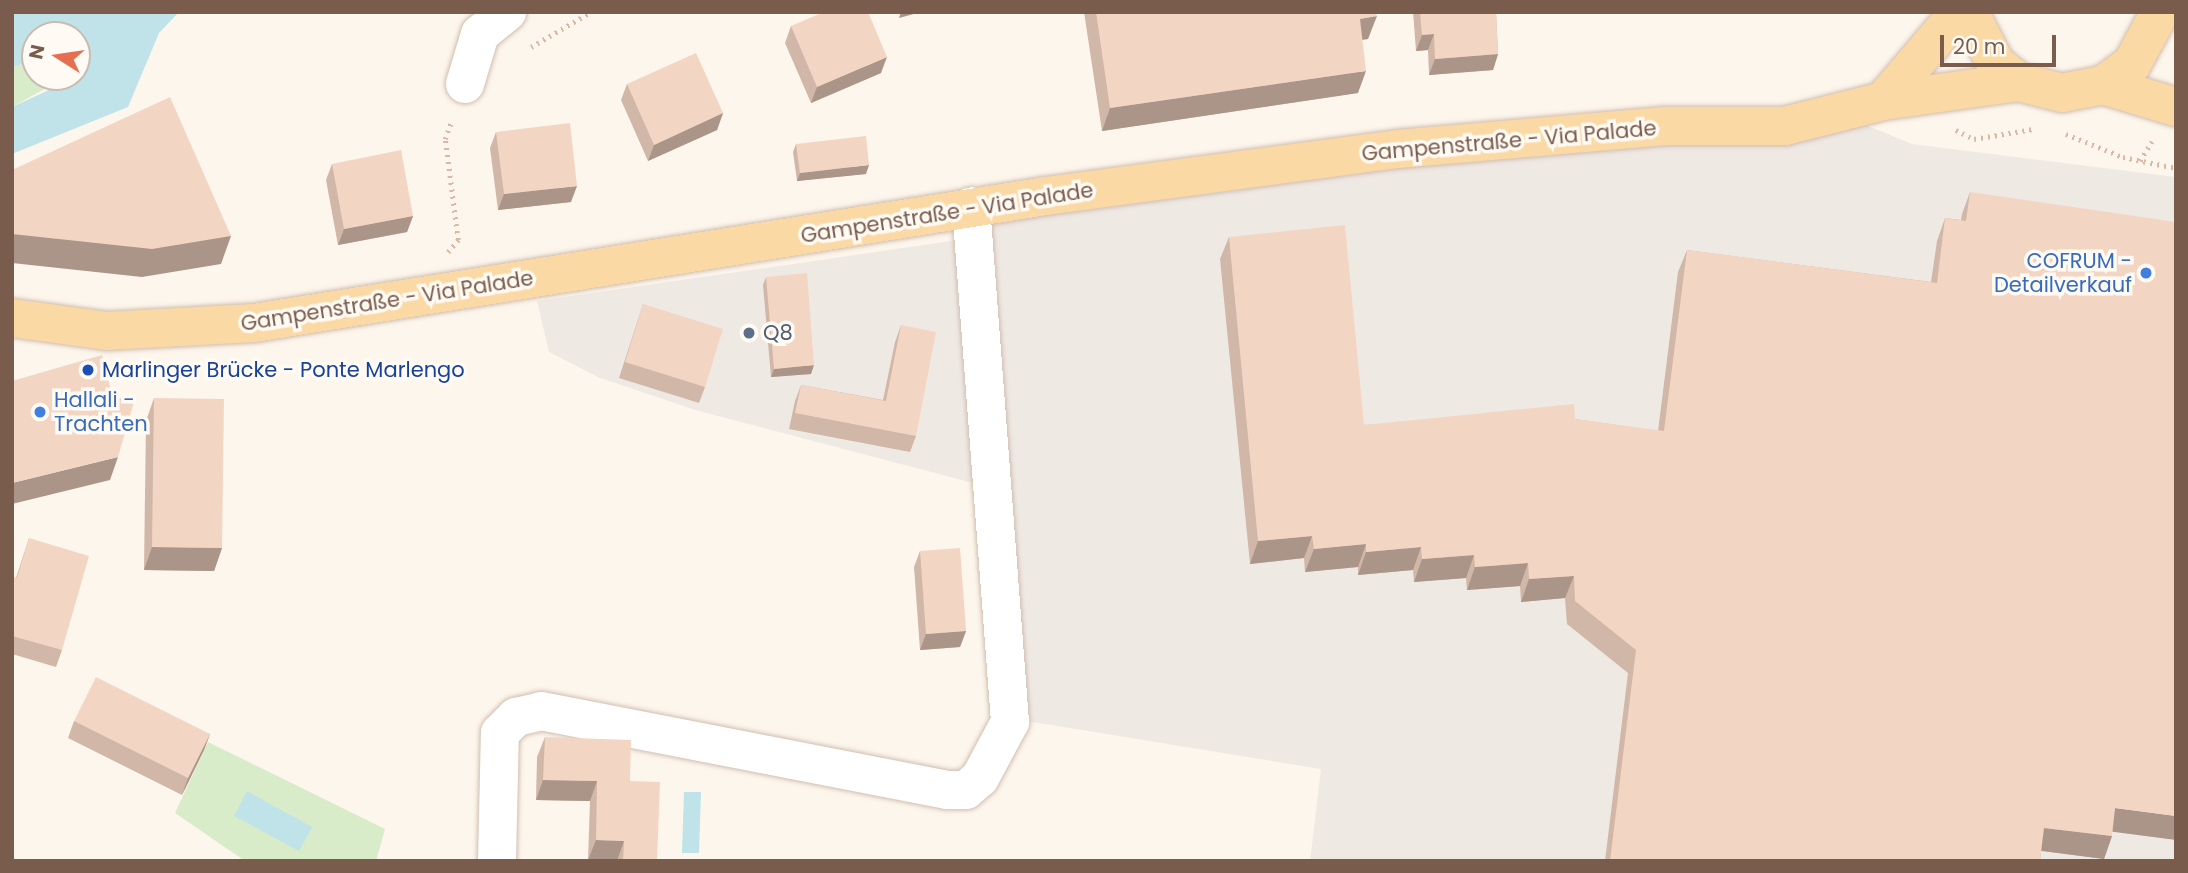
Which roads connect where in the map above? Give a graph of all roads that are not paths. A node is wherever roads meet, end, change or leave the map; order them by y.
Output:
1 (507, 12) edge
2 (1959, 12) edge
3 (1969, 12) edge
4 (2160, 12) edge
5 (2176, 44) edge
6 (2020, 82) junction
7 (465, 84) road end
8 (2104, 85) junction
9 (1883, 101) junction
10 (2176, 107) edge
11 (971, 206) junction
12 (12, 318) edge
13 (497, 861) edge

1 - 7 lane
2 - 9 main road
3 - 6 main road
4 - 5 main road
4 - 8 main road
6 - 8 main road
6 - 9 main road, Gampenstraße - Via Palade
8 - 10 main road
9 - 11 main road, Gampenstraße - Via Palade
11 - 12 main road, Gampenstraße - Via Palade
11 - 13 lane

